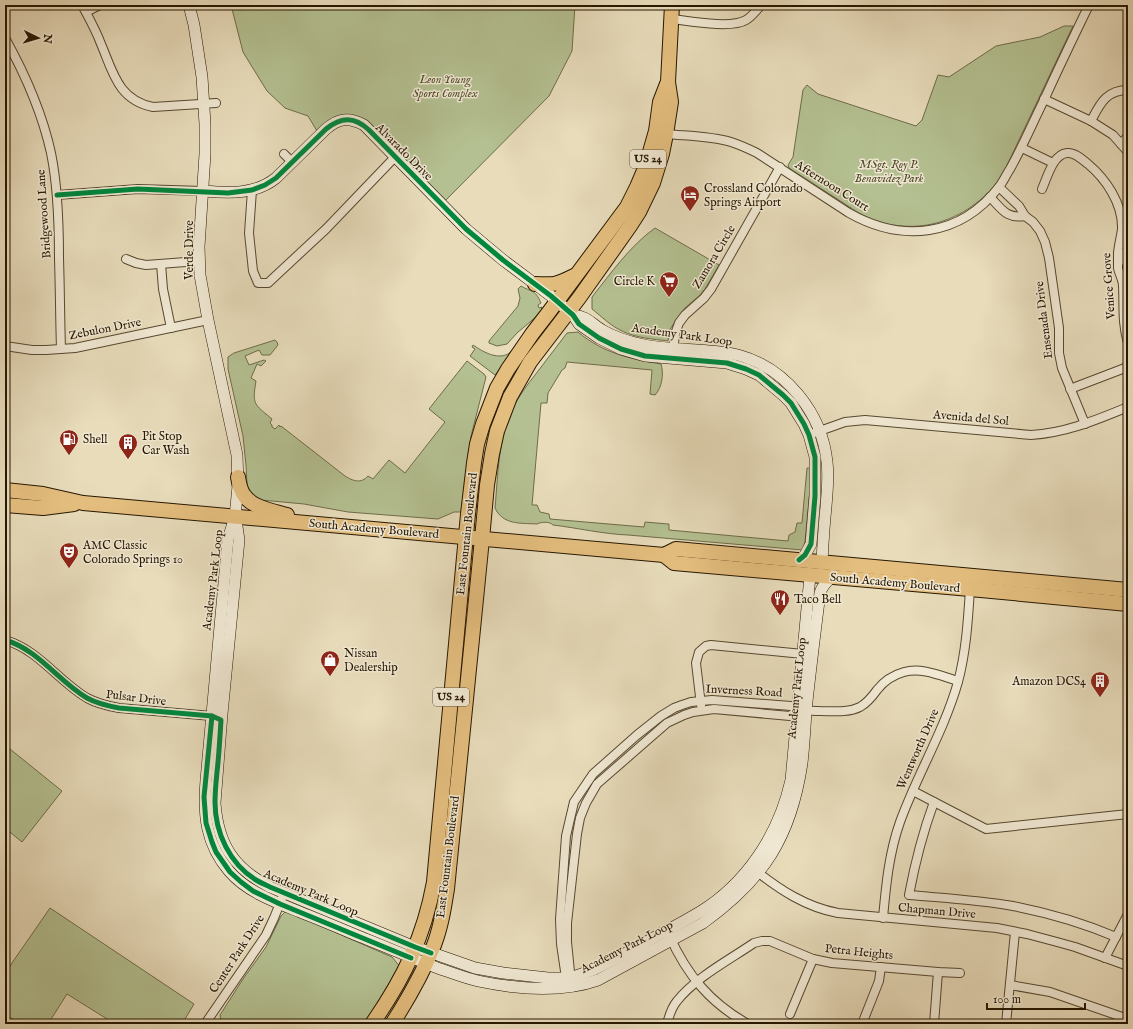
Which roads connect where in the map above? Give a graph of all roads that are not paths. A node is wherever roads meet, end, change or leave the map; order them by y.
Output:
1 (100, 5) edge
2 (189, 5) edge
3 (672, 5) edge
4 (761, 5) edge
5 (1089, 5) edge
6 (84, 8) edge
7 (672, 19) junction
8 (5, 38) edge
9 (668, 82) junction
10 (1128, 90) edge
11 (1044, 99) junction
12 (216, 103) dead end
13 (204, 104) junction
14 (1091, 121) junction
15 (666, 134) junction
16 (1128, 136) edge
17 (1121, 144) junction
18 (1022, 148) junction
19 (1128, 152) edge
20 (394, 157) junction
21 (1054, 163) junction
22 (780, 167) junction
23 (999, 187) junction
24 (1042, 189) dead end
25 (252, 190) junction
26 (203, 191) junction
27 (57, 195) junction
28 (990, 197) junction
29 (1025, 216) junction
30 (1128, 253) edge
31 (1118, 257) junction
32 (126, 259) dead end
33 (199, 261) junction
34 (1128, 261) edge
35 (161, 264) junction
36 (578, 273) junction
37 (535, 284) junction
38 (557, 301) junction
39 (571, 313) junction
40 (208, 320) junction
41 (171, 328) junction
42 (1128, 343) edge
43 (5, 346) edge
44 (61, 349) junction
45 (673, 353) junction
46 (1128, 364) edge
47 (1070, 389) junction
48 (1128, 408) edge
49 (1085, 424) junction
50 (820, 431) junction
51 (809, 435) junction
52 (238, 477) junction
53 (5, 490) edge
54 (83, 503) junction
55 (5, 505) edge
56 (235, 517) junction
57 (316, 524) junction
58 (466, 537) junction
59 (482, 539) junction
60 (664, 555) junction
61 (799, 560) junction
62 (822, 562) junction
63 (719, 567) junction
64 (954, 574) junction
65 (810, 576) junction
66 (832, 577) junction
67 (970, 589) junction
68 (1128, 590) edge
69 (1128, 604) edge
70 (5, 640) edge
71 (803, 654) junction
72 (958, 681) junction
73 (701, 701) junction
74 (702, 710) junction
75 (802, 710) junction
76 (218, 717) junction
77 (913, 791) junction
78 (934, 802) junction
79 (1128, 814) edge
80 (755, 870) junction
81 (282, 899) junction
82 (1128, 914) edge
83 (884, 918) junction
84 (1014, 932) junction
85 (669, 936) junction
86 (1116, 937) junction
87 (413, 952) junction
88 (428, 958) junction
89 (1105, 958) junction
90 (813, 959) junction
91 (1128, 966) edge
92 (881, 967) junction
93 (938, 972) junction
94 (960, 973) dead end
95 (570, 981) junction
96 (696, 982) junction
97 (1010, 985) junction
98 (790, 1014) dead end
99 (1128, 1019) edge
100 (205, 1024) edge
101 (372, 1024) edge
102 (392, 1024) edge
103 (667, 1024) edge
104 (748, 1024) edge
105 (862, 1024) edge
106 (934, 1024) edge
107 (1006, 1024) edge

1 - 6 street
2 - 13 street, Verde Drive
3 - 7 highway, East Fountain Boulevard / US 24
4 - 7 street
5 - 11 street, Afternoon Court
6 - 13 street
7 - 9 highway, East Fountain Boulevard / US 24
8 - 27 street, Bridgewood Lane
9 - 15 highway, East Fountain Boulevard / US 24
9 - 36 highway, East Fountain Boulevard / US 24
10 - 14 street
11 - 14 street
11 - 18 street, Afternoon Court
12 - 13 street
13 - 26 street, Verde Drive
14 - 17 street
15 - 22 street, Afternoon Court
15 - 39 highway, East Fountain Boulevard / US 24
16 - 17 street
17 - 19 street
18 - 21 street
18 - 23 street, Afternoon Court
20 - 25 street, Alvarado Drive
20 - 25 street
20 - 37 street, Alvarado Drive
21 - 24 street
21 - 31 street, Venice Grove
22 - 28 street, Afternoon Court
22 - 45 street, Zamora Circle
23 - 28 street, Afternoon Court
23 - 29 street, Ensenada Drive
25 - 26 street, Alvarado Drive
26 - 27 street, Alvarado Drive
26 - 33 street, Verde Drive
27 - 44 street, Bridgewood Lane
28 - 29 street
29 - 47 street, Ensenada Drive
30 - 31 street
31 - 34 street
31 - 42 street, Venice Grove
32 - 35 street
33 - 35 street
33 - 40 street, Verde Drive
35 - 41 street
36 - 37 highway
36 - 38 highway, East Fountain Boulevard / US 24
37 - 38 street, Alvarado Drive
38 - 39 street, Academy Park Loop
38 - 58 highway, East Fountain Boulevard / US 24
39 - 45 street, Academy Park Loop
39 - 59 highway, East Fountain Boulevard / US 24
40 - 41 street, Zebulon Drive
40 - 52 street, Verde Drive
41 - 44 street, Zebulon Drive
43 - 44 street, Zebulon Drive
45 - 50 street, Academy Park Loop
45 - 51 street, Academy Park Loop
46 - 47 street
47 - 49 street, Ensenada Drive
48 - 49 street, Avenida del Sol
49 - 50 street, Avenida del Sol
50 - 51 street, Avenida del Sol
50 - 62 street, Academy Park Loop
51 - 61 street, Academy Park Loop
52 - 56 street, Verde Drive
52 - 57 highway
53 - 54 highway, South Academy Boulevard
54 - 55 highway, South Academy Boulevard
54 - 56 highway, South Academy Boulevard
56 - 57 highway, South Academy Boulevard
56 - 76 street, Academy Park Loop
57 - 58 highway, South Academy Boulevard
58 - 59 highway, South Academy Boulevard
58 - 87 highway, East Fountain Boulevard / US 24
59 - 60 highway, South Academy Boulevard
59 - 88 highway, East Fountain Boulevard / US 24
60 - 61 highway, South Academy Boulevard
60 - 63 highway, South Academy Boulevard
61 - 62 highway, South Academy Boulevard
62 - 63 highway
62 - 64 highway, South Academy Boulevard
63 - 65 highway, South Academy Boulevard
64 - 65 highway
64 - 68 highway, South Academy Boulevard
65 - 66 highway, South Academy Boulevard
65 - 71 street, Academy Park Loop
66 - 67 highway, South Academy Boulevard
66 - 75 street, Academy Park Loop
67 - 69 highway, South Academy Boulevard
67 - 72 street, Wentworth Drive
70 - 76 street, Pulsar Drive
71 - 73 street
71 - 75 street, Academy Park Loop
72 - 75 street
72 - 77 street, Wentworth Drive
73 - 74 street
73 - 75 street, Inverness Road
73 - 95 street, Inverness Road
74 - 75 street, Inverness Road
74 - 95 street, Inverness Road
75 - 80 street, Academy Park Loop
76 - 81 street, Academy Park Loop
77 - 78 street
77 - 83 street, Wentworth Drive
78 - 79 street
78 - 86 street
80 - 83 street, Chapman Drive
80 - 85 street, Academy Park Loop
81 - 87 street, Academy Park Loop
81 - 100 street, Center Park Drive
82 - 86 street
83 - 84 street, Chapman Drive
84 - 89 street, Chapman Drive
84 - 97 street
85 - 95 street, Academy Park Loop
85 - 96 street
86 - 89 street
87 - 88 street, Academy Park Loop
87 - 101 highway, East Fountain Boulevard / US 24
88 - 95 street, Academy Park Loop
88 - 102 highway, East Fountain Boulevard / US 24
89 - 91 street, Chapman Drive
90 - 92 street, Petra Heights
90 - 96 street, Petra Heights
90 - 98 street
92 - 93 street, Petra Heights
92 - 105 street
93 - 94 street, Petra Heights
93 - 106 street
96 - 103 street
96 - 104 street
97 - 99 street
97 - 107 street

